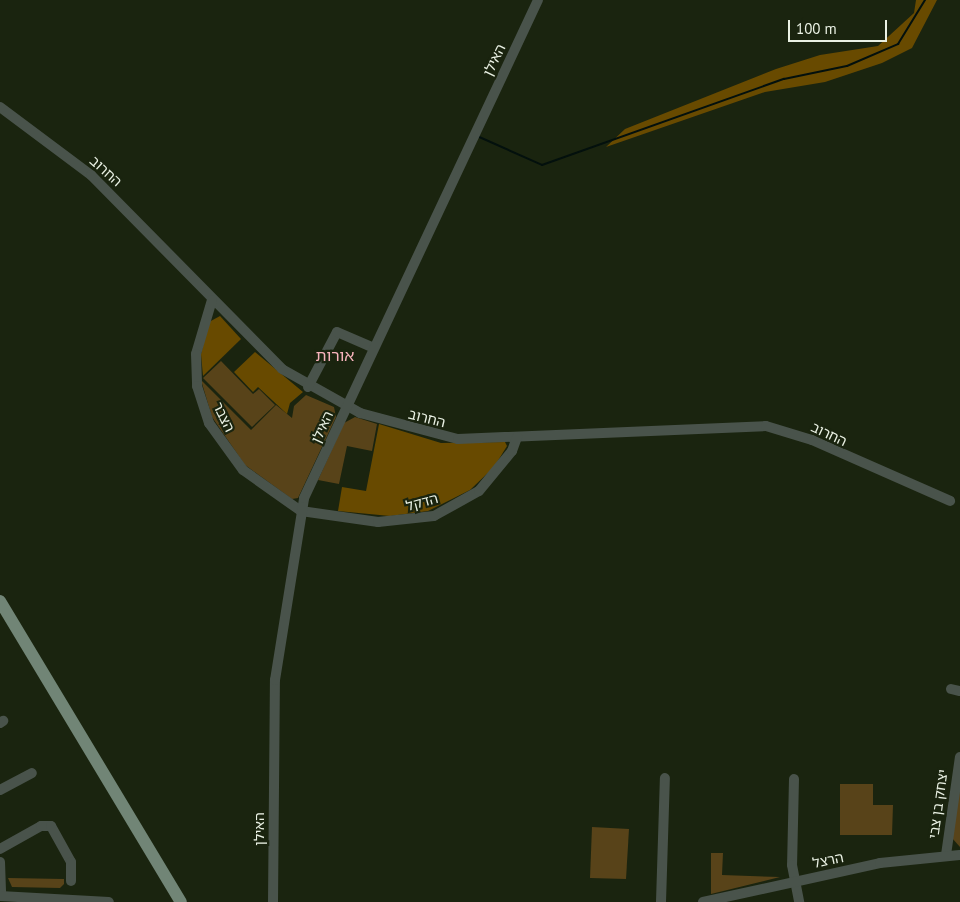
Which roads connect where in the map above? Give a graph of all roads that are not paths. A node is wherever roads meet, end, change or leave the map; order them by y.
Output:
1 (538, 0) edge
2 (0, 107) edge
3 (212, 300) junction
4 (374, 348) junction
5 (308, 386) junction
6 (346, 407) junction
7 (517, 437) junction
8 (950, 500) dead end
9 (301, 511) junction
10 (0, 602) edge
11 (960, 757) edge
12 (32, 773) dead end
13 (665, 778) dead end
14 (794, 778) dead end
15 (0, 790) edge
16 (127, 809) junction
17 (0, 849) edge
18 (946, 855) junction
19 (960, 855) edge
20 (0, 862) edge
21 (71, 881) dead end
22 (793, 881) junction
23 (0, 896) edge
24 (710, 901) edge
25 (109, 902) edge
26 (174, 902) edge
27 (181, 902) edge
28 (273, 902) edge
29 (661, 902) edge
30 (799, 902) edge

1 - 4 street, האילן
2 - 3 street, החרוב
3 - 5 street, החרוב
3 - 9 street, הצבר
4 - 5 street
4 - 6 street, האילן
5 - 6 street, החרוב
6 - 7 street, החרוב
6 - 9 street, האילן
7 - 8 street, החרוב
7 - 9 street, הדקל
9 - 28 street, האילן
10 - 16 main road
11 - 18 street, יצחק בן צבי
12 - 15 street
13 - 29 street
14 - 22 street
16 - 26 main road
16 - 27 main road
17 - 21 street
18 - 19 street, הרצל
18 - 22 street, הרצל
20 - 23 street
22 - 24 street, הרצל
22 - 30 street
23 - 25 street

